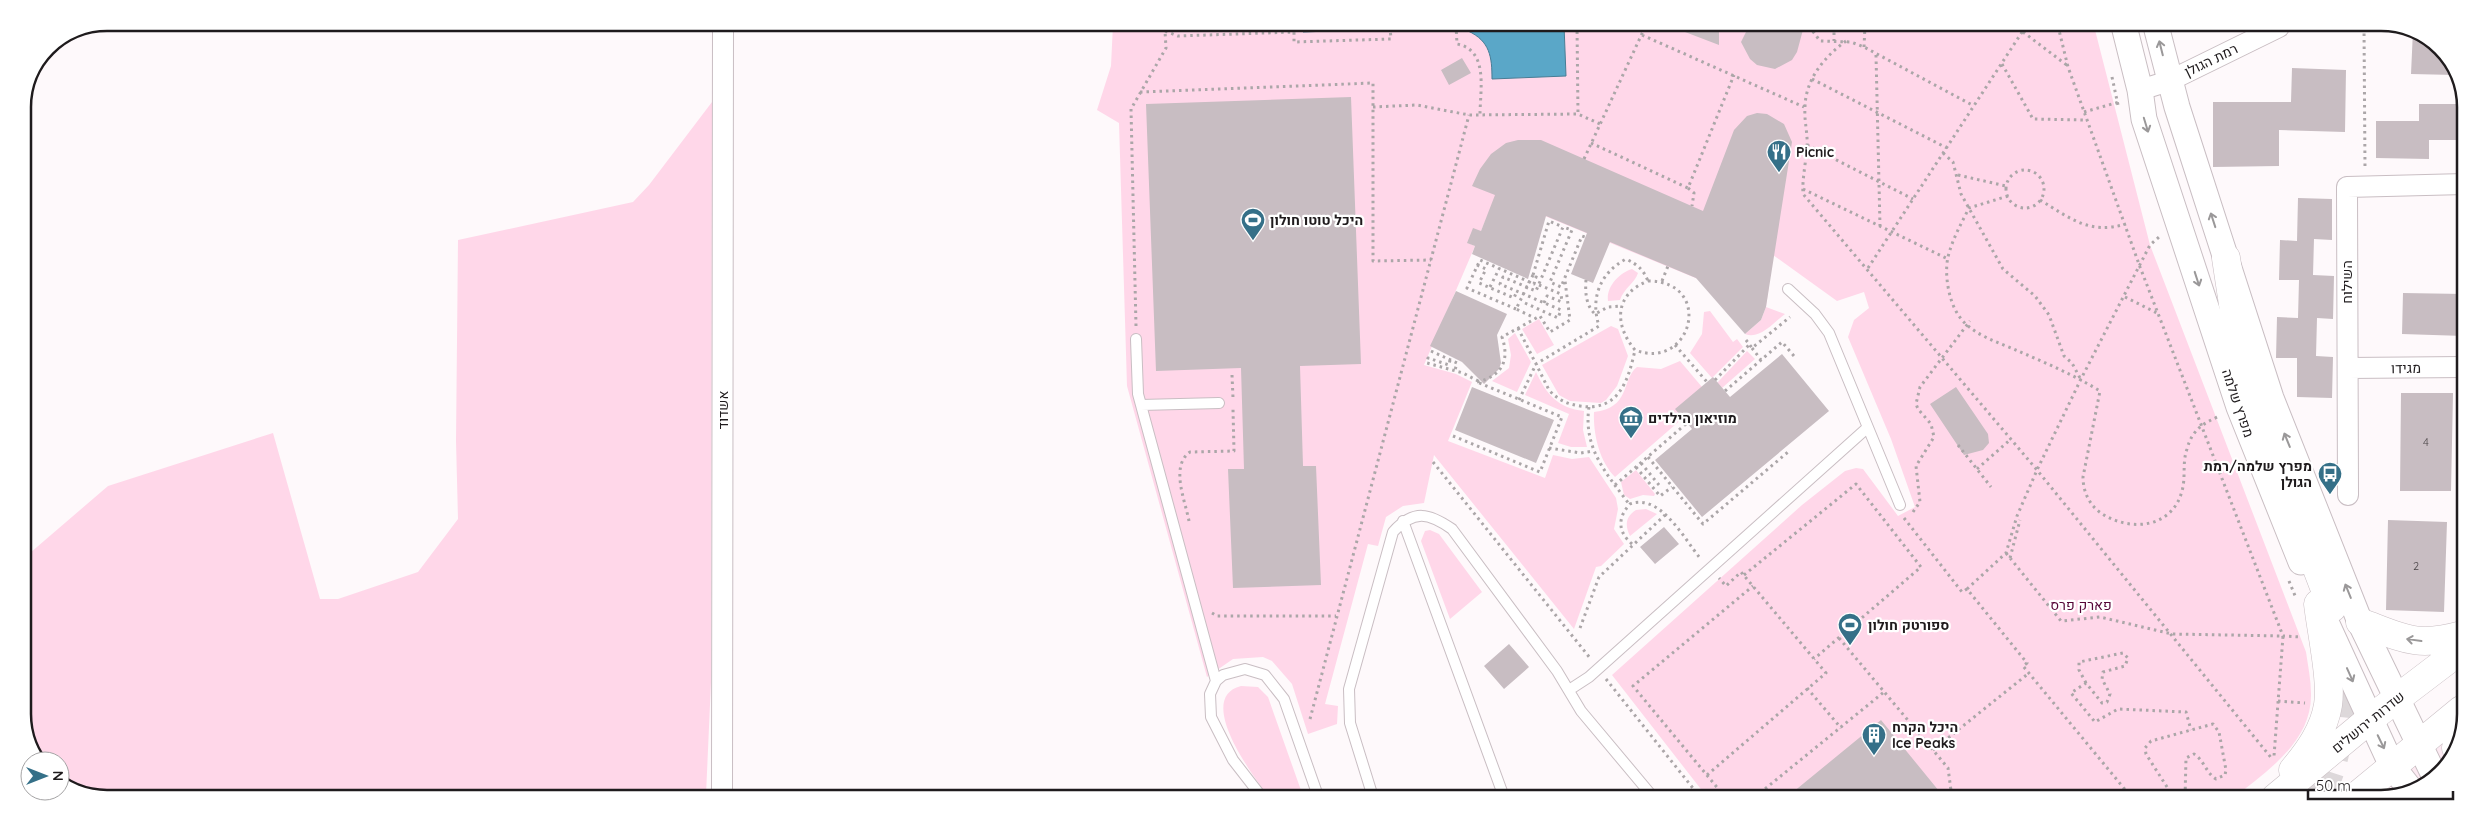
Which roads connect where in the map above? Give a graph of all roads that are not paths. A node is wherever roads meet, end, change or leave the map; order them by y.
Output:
1 (723, 31) edge
2 (2125, 31) edge
3 (2157, 31) edge
4 (2271, 31) edge
5 (2169, 81) junction
6 (2140, 90) junction
7 (2457, 184) edge
8 (2226, 258) junction
9 (1788, 289) dead end
10 (1136, 339) road end
11 (2457, 367) edge
12 (2348, 368) junction
13 (1219, 403) dead end
14 (1142, 405) junction
15 (1867, 428) junction
16 (2348, 495) dead end
17 (1900, 505) dead end
18 (1403, 520) junction
19 (2325, 606) junction
20 (2360, 622) junction
21 (2457, 636) edge
22 (2457, 653) edge
23 (1216, 681) junction
24 (1569, 690) junction
25 (2396, 699) junction
26 (2457, 713) edge
27 (2370, 719) junction
28 (2420, 745) junction
29 (2392, 766) junction
30 (2432, 770) edge
31 (2407, 785) edge
32 (722, 790) edge
33 (1256, 790) edge
34 (1316, 790) edge
35 (1371, 790) edge
36 (1501, 790) edge
37 (1648, 790) edge
38 (2277, 790) edge
39 (2285, 790) edge
40 (2364, 790) edge

1 - 32 street, אשדוד
2 - 6 street, מפרץ שלמה
5 -> 3 street
4 - 5 street, רמת הגולן
5 - 6 street, רמת הגולן
8 -> 5 street
6 -> 19 street, מפרץ שלמה
7 - 12 street, השילוח
8 - 19 main road
20 -> 8 street
9 - 15 lane
10 - 14 lane
11 - 12 street, מגידו
12 - 16 street, השילוח
13 - 14 lane
14 - 23 lane
15 - 17 lane
15 - 24 lane
18 - 24 lane
18 - 35 lane
18 - 36 lane
19 -> 27 street, מפרץ שלמה
19 - 38 main road
21 -> 20 main road
20 - 25 street
22 - 25 main road, שדרות ירושלים
23 - 33 lane
23 - 34 lane
24 - 37 lane
25 - 27 main road, שדרות ירושלים
25 - 28 street
26 - 28 main road
27 -> 29 street, מפרץ שלמה
27 - 39 main road, שדרות ירושלים
28 - 29 main road
28 - 30 street
29 - 31 street, מפרץ שלמה
29 - 40 main road

